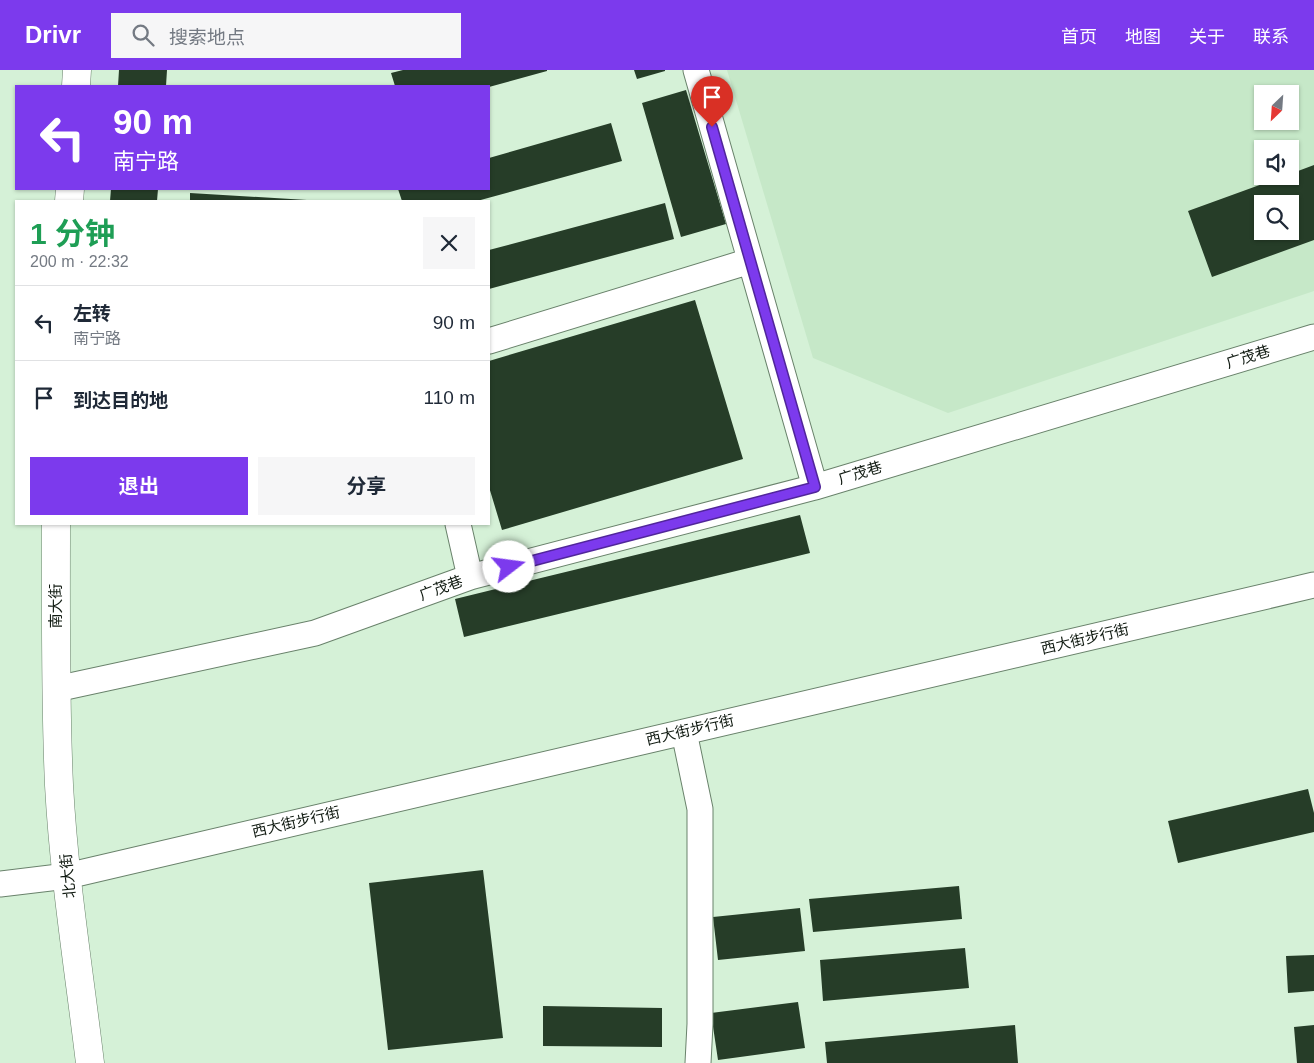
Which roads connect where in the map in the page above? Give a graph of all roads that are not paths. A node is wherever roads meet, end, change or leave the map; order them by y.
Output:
1 (76, 70) edge
2 (696, 70) edge
3 (76, 85) edge
4 (750, 261) junction
5 (1314, 337) edge
6 (490, 341) edge
7 (815, 487) junction
8 (56, 525) edge
9 (458, 525) edge
10 (470, 577) junction
11 (1314, 585) edge
12 (56, 689) junction
13 (684, 732) junction
14 (67, 876) junction
15 (0, 884) edge
16 (90, 1063) edge
17 (698, 1063) edge

1 - 3 street
2 - 4 street
4 - 6 street
4 - 7 street
5 - 7 street, 广茂巷
7 - 10 street, 广茂巷
8 - 12 street, 南大街
9 - 10 street
10 - 12 street, 广茂巷
11 - 13 street, 西大街步行街
12 - 14 street, 北大街
13 - 14 street, 西大街步行街
13 - 17 street
14 - 15 street, 西大街步行街
14 - 16 street, 北大街

